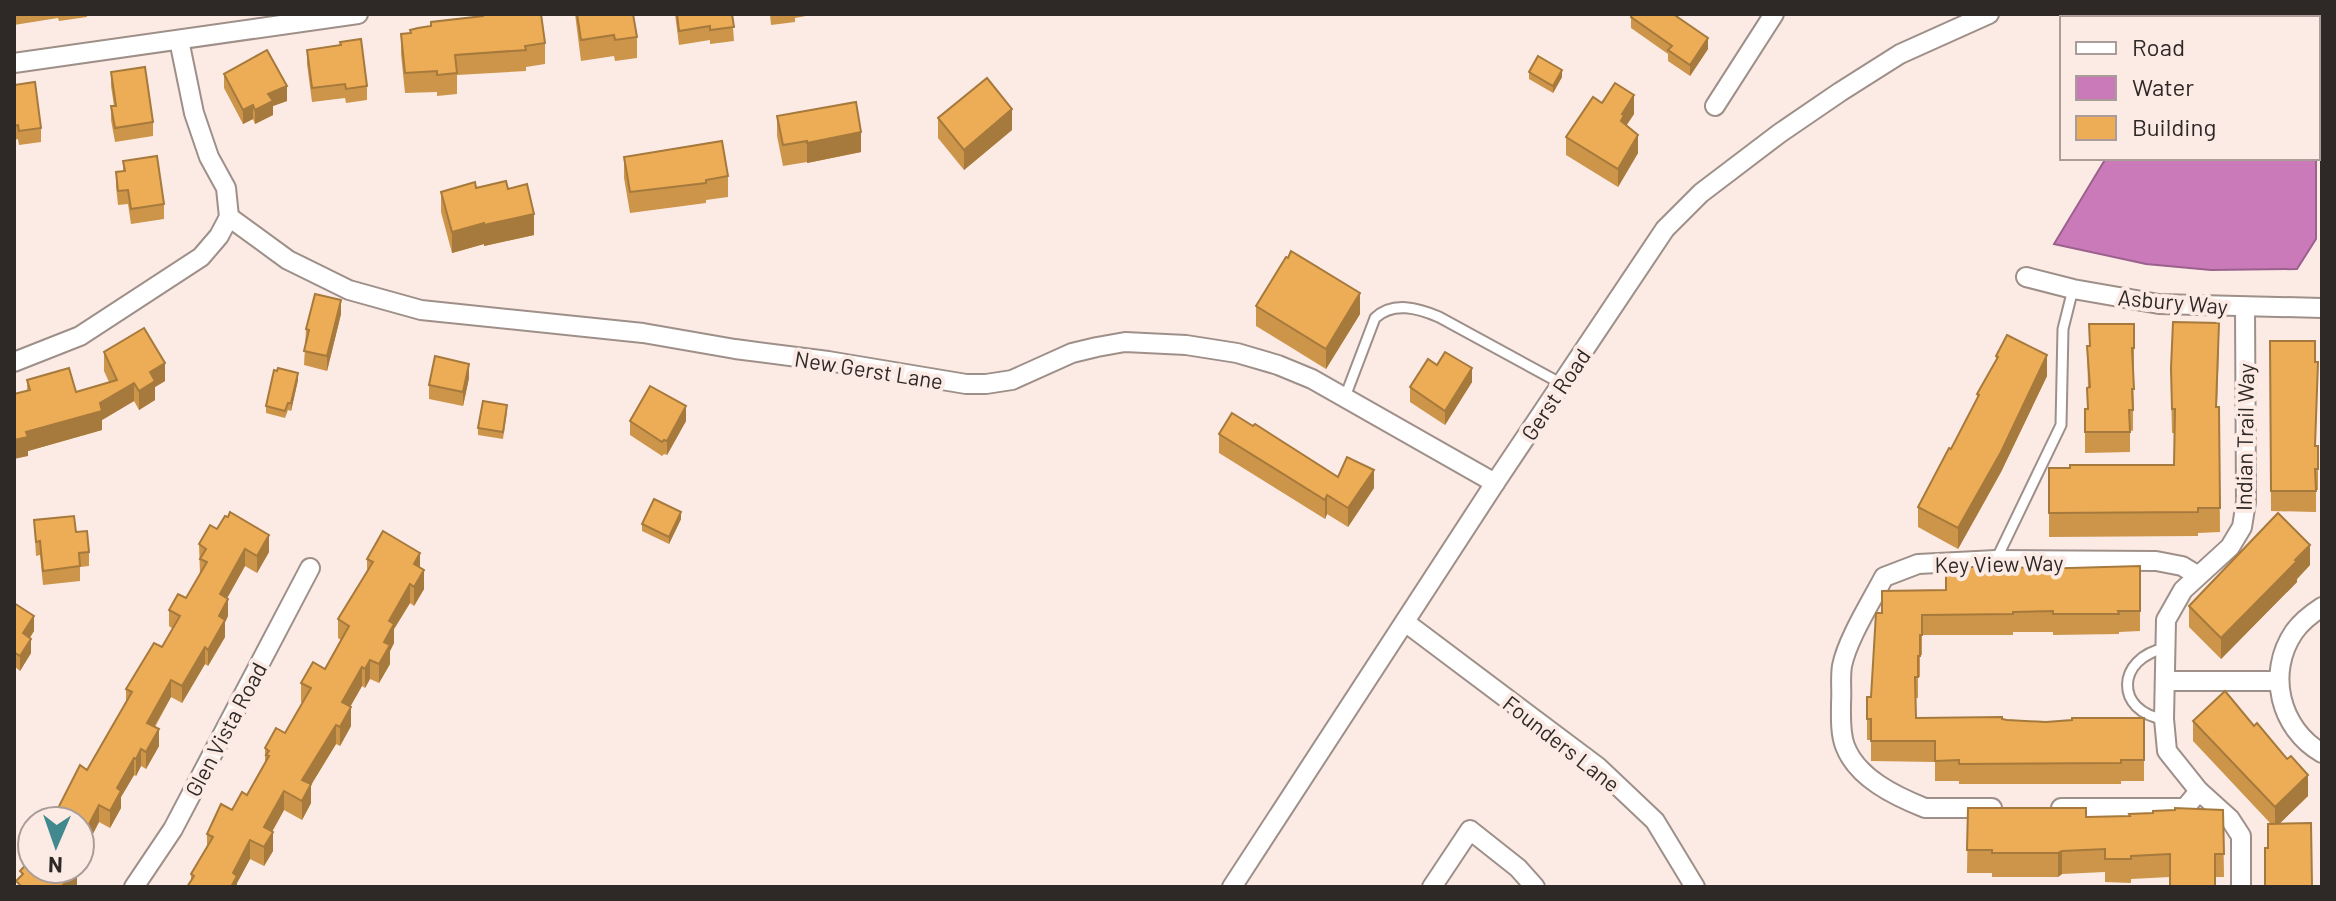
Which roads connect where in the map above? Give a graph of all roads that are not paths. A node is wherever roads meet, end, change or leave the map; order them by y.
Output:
1 (358, 14) edge
2 (1774, 14) edge
3 (1989, 14) edge
4 (179, 40) junction
5 (14, 63) edge
6 (1715, 106) dead end
7 (229, 217) junction
8 (2026, 277) dead end
9 (2073, 289) junction
10 (2245, 308) junction
11 (2322, 308) edge
12 (14, 362) edge
13 (1562, 384) junction
14 (1345, 397) junction
15 (1495, 483) junction
16 (1996, 560) junction
17 (310, 568) dead end
18 (2197, 575) junction
19 (2322, 607) edge
20 (1405, 622) junction
21 (2166, 648) junction
22 (2166, 681) junction
23 (2279, 681) junction
24 (2164, 719) junction
25 (2322, 753) edge
26 (2199, 791) junction
27 (2002, 808) edge
28 (2049, 808) edge
29 (134, 887) edge
30 (1232, 887) edge
31 (1432, 887) edge
32 (1535, 887) edge
33 (1695, 887) edge
34 (2241, 887) edge

1 - 4 street
2 - 6 street
3 - 13 street, Gerst Road
4 - 5 street
4 - 7 street
7 - 12 street
7 - 14 street, New Gerst Lane
8 - 9 street, Asbury Way
9 - 10 street, Asbury Way
9 - 16 lane
10 - 11 street, Asbury Way
10 - 18 street, Indian Trail Way
13 - 14 lane
13 - 15 street, Gerst Road
14 - 15 street, New Gerst Lane
15 - 20 street, Gerst Road
16 - 18 street, Key View Way
16 - 27 street, Key View Way
17 - 29 street, Glen Vista Road
18 - 21 street, Indian Trail Way
19 - 23 street
20 - 30 street, Gerst Road
20 - 33 street, Founders Lane
21 - 22 street, Indian Trail Way
21 - 24 lane
22 - 23 street
22 - 24 street, Indian Trail Way
23 - 25 street
24 - 26 street, Indian Trail Way
26 - 28 street
26 - 34 street, Indian Trail Way
31 - 32 street

